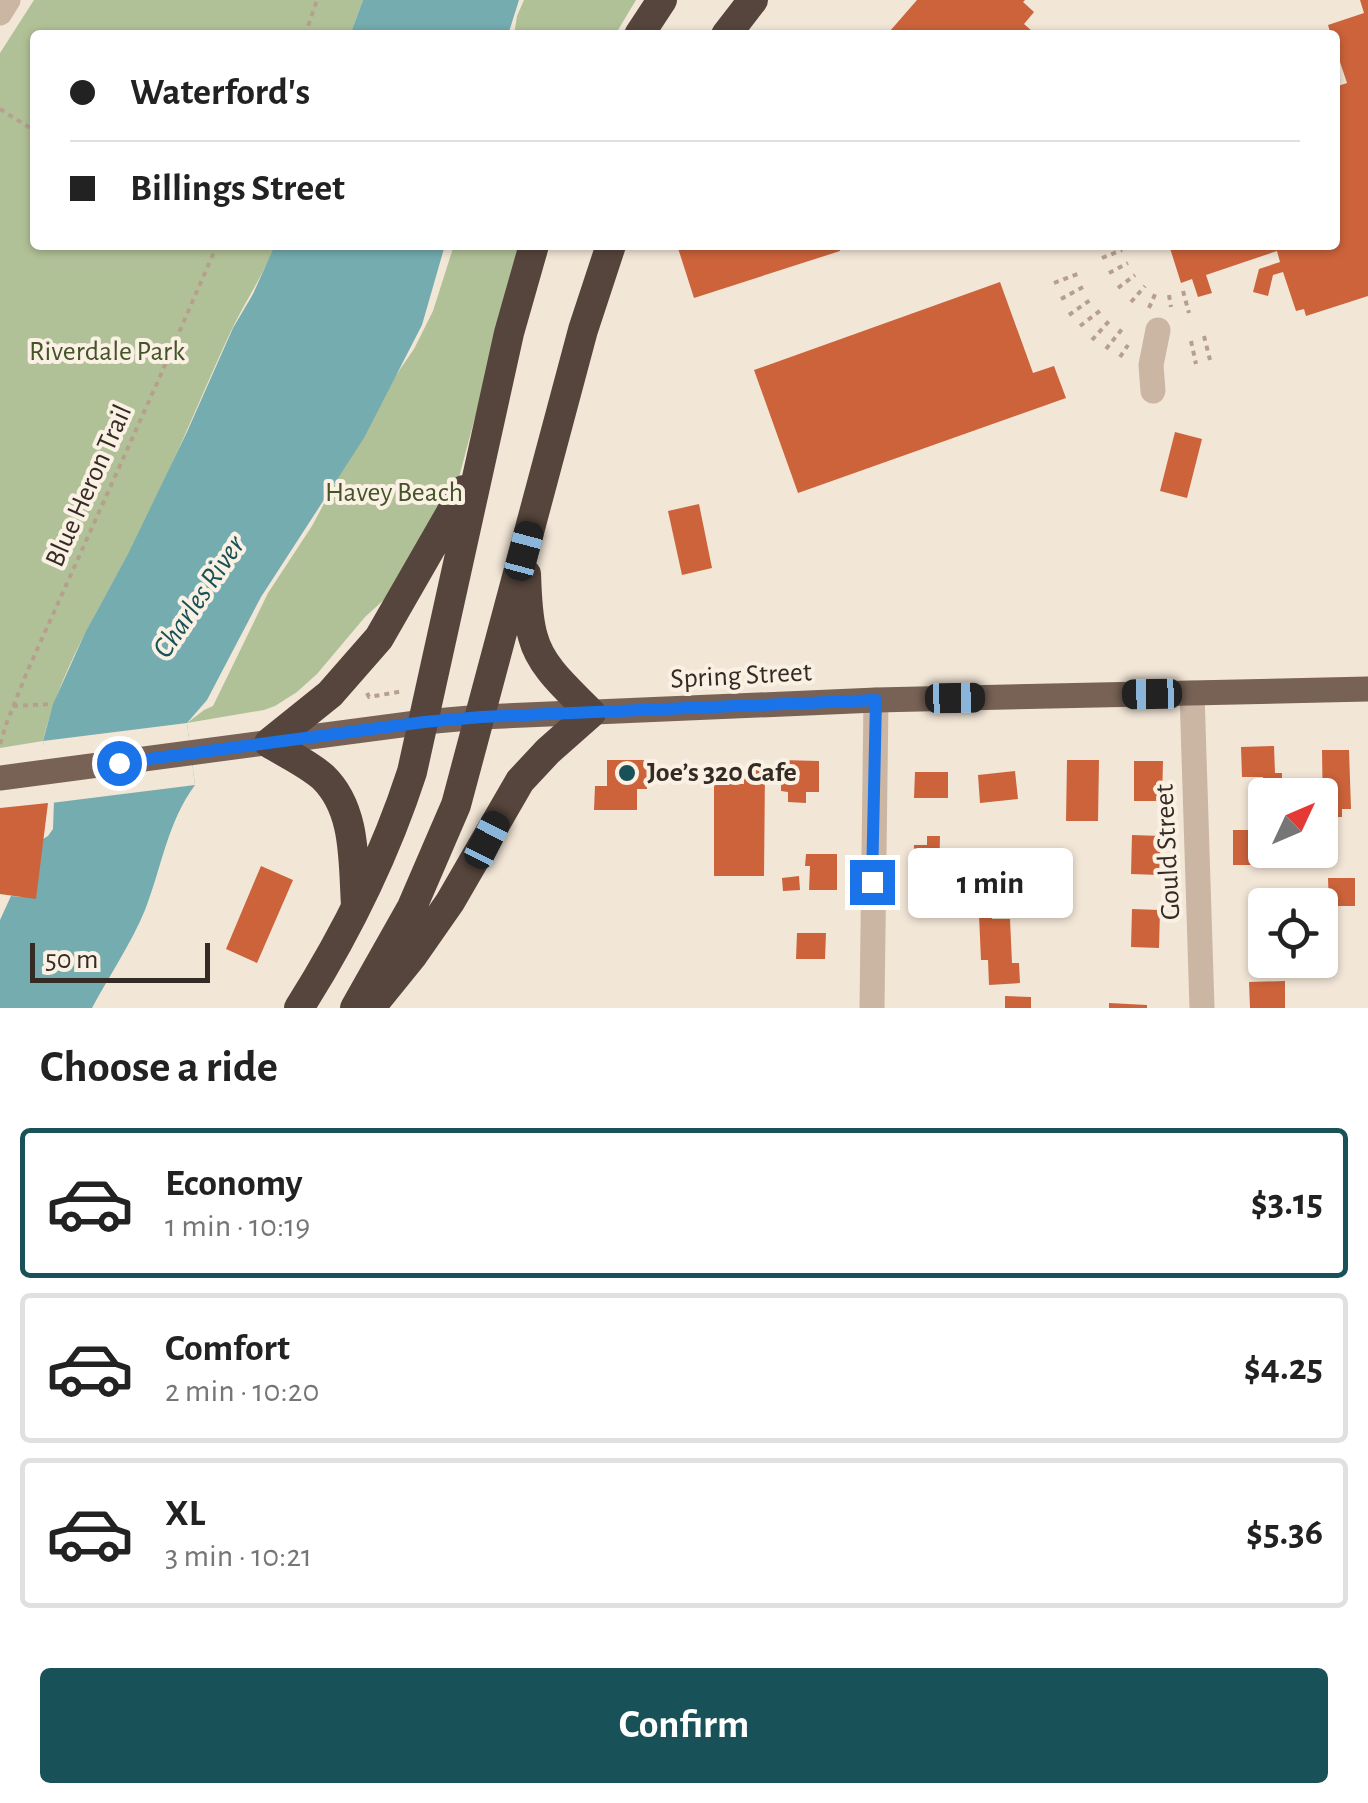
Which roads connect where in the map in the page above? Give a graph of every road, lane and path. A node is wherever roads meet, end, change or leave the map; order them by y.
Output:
1 (8, 0) edge
2 (317, 0) edge
3 (662, 0) edge
4 (752, 0) edge
5 (0, 14) edge
6 (306, 30) edge
7 (641, 30) edge
8 (730, 30) edge
9 (0, 108) edge
10 (30, 128) edge
11 (215, 250) edge
12 (533, 250) edge
13 (609, 250) edge
14 (1122, 250) dead end
15 (1116, 252) joint
16 (1102, 258) dead end
17 (1128, 263) dead end
18 (1080, 273) dead end
19 (1109, 273) dead end
20 (1136, 275) dead end
21 (1054, 283) dead end
22 (1085, 286) dead end
23 (1145, 286) dead end
24 (1118, 288) dead end
25 (1183, 291) dead end
26 (1156, 292) dead end
27 (1169, 295) dead end
28 (1092, 298) dead end
29 (1061, 299) dead end
30 (1130, 302) dead end
31 (1101, 310) dead end
32 (1188, 312) dead end
33 (1069, 315) dead end
34 (1110, 320) dead end
35 (1153, 324) junction
36 (1080, 326) dead end
37 (1122, 329) dead end
38 (1204, 336) dead end
39 (1092, 340) dead end
40 (1190, 341) dead end
41 (1106, 349) dead end
42 (1120, 357) dead end
43 (1210, 360) dead end
44 (1196, 364) dead end
45 (1154, 391) dead end
46 (480, 461) junction
47 (524, 551) junction
48 (360, 682) dead end
49 (1368, 689) edge
50 (404, 691) dead end
51 (1192, 693) junction
52 (876, 700) junction
53 (53, 704) dead end
54 (13, 706) junction
55 (591, 714) junction
56 (481, 717) junction
57 (424, 722) junction
58 (269, 743) junction
59 (0, 744) edge
60 (0, 778) edge
61 (356, 908) junction
62 (299, 1008) edge
63 (355, 1008) edge
64 (370, 1008) edge
65 (872, 1008) edge
66 (1202, 1008) edge

1 - 5 street
2 - 6 path
3 - 7 highway
4 - 8 highway
9 - 10 path
11 - 54 path, Blue Heron Trail
12 - 46 highway
13 - 47 highway
14 - 15 path
15 - 16 path
17 - 19 path
18 - 21 path
20 - 24 path
22 - 29 path
23 - 30 path
25 - 32 path
26 - 35 path
27 - 35 path
28 - 33 path
31 - 36 path
34 - 39 path
35 - 42 path
35 - 45 street
37 - 41 path
38 - 43 path
40 - 44 path
46 - 57 highway
46 - 58 highway
47 - 55 highway
47 - 56 highway
48 - 50 path
49 - 51 main road, Spring Street
51 - 52 main road, Spring Street
51 - 66 street, Gould Street
52 - 55 main road, Spring Street
52 - 65 street
53 - 54 path
54 - 59 path, Blue Heron Trail
55 - 56 main road, Spring Street
55 - 64 highway
56 - 57 main road, Spring Street
56 - 63 highway
57 - 58 main road, Spring Street
57 - 61 highway
58 - 60 main road, Spring Street
58 - 61 highway
61 - 62 highway

